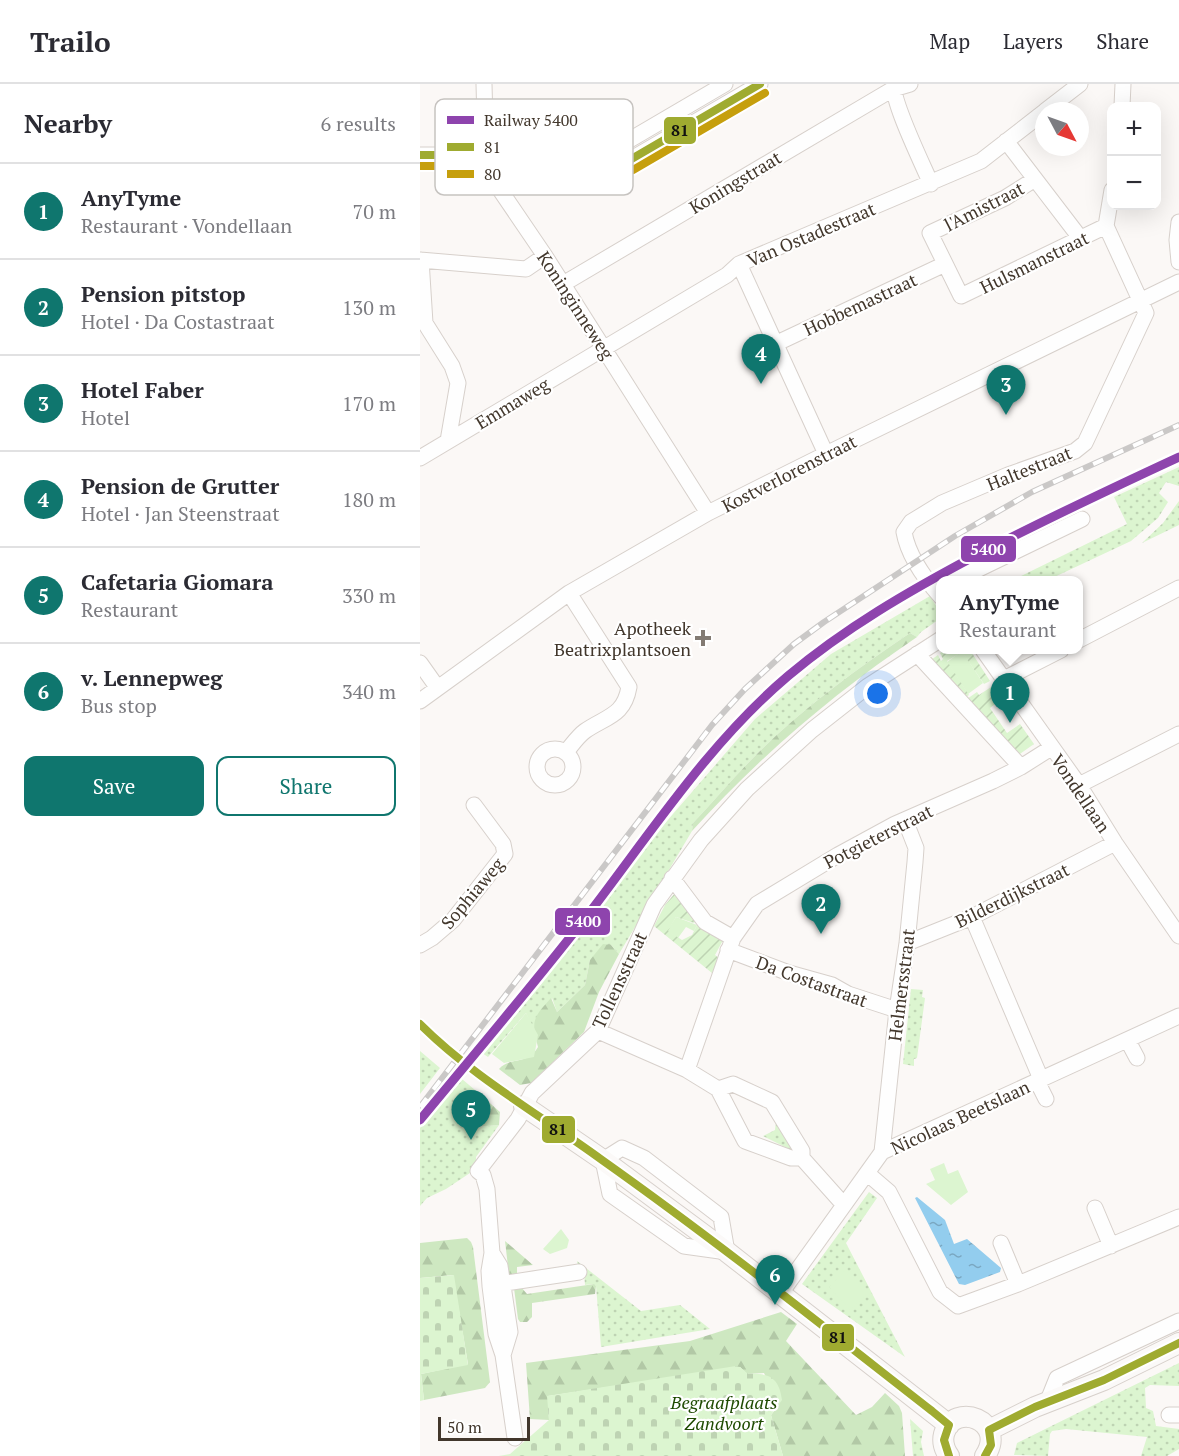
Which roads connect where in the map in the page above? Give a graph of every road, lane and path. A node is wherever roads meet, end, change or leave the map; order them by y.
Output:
1 (484, 84) edge
2 (725, 84) edge
3 (760, 84) edge
4 (910, 84) edge
5 (1080, 84) edge
6 (1123, 84) edge
7 (893, 87) edge
8 (484, 99) edge
9 (1056, 102) edge
10 (1122, 102) edge
11 (1035, 118) edge
12 (633, 138) edge
13 (1006, 141) junction
14 (420, 155) edge
15 (435, 156) edge
16 (633, 157) edge
17 (1035, 179) junction
18 (931, 184) junction
19 (504, 195) edge
20 (1109, 210) edge
21 (1179, 222) edge
22 (1106, 226) junction
23 (1081, 239) junction
24 (545, 256) junction
25 (421, 260) edge
26 (1179, 262) edge
27 (739, 264) junction
28 (945, 264) junction
29 (1179, 282) edge
30 (563, 284) junction
31 (1140, 301) junction
32 (776, 344) junction
33 (604, 348) junction
34 (448, 441) junction
35 (826, 454) junction
36 (420, 458) edge
37 (708, 513) junction
38 (1082, 519) dead end
39 (964, 576) edge
40 (1179, 588) edge
41 (936, 590) edge
42 (569, 593) junction
43 (1083, 638) edge
44 (936, 642) edge
45 (917, 654) junction
46 (986, 654) edge
47 (1053, 654) edge
48 (420, 663) edge
49 (1004, 679) junction
50 (437, 687) junction
51 (420, 700) edge
52 (1179, 734) edge
53 (1051, 748) junction
54 (566, 752) dead end
55 (1022, 767) junction
56 (1079, 785) junction
57 (474, 805) dead end
58 (905, 820) junction
59 (1115, 843) junction
60 (672, 878) junction
61 (972, 917) junction
62 (1179, 936) edge
63 (907, 943) junction
64 (731, 944) junction
65 (420, 945) edge
66 (897, 1010) junction
67 (1179, 1016) edge
68 (598, 1031) junction
69 (1128, 1041) junction
70 (1137, 1058) dead end
71 (687, 1070) junction
72 (1039, 1080) junction
73 (718, 1089) junction
74 (1046, 1099) dead end
75 (524, 1106) junction
76 (882, 1152) junction
77 (802, 1158) junction
78 (603, 1160) junction
79 (868, 1174) junction
80 (844, 1205) junction
81 (1095, 1208) dead end
82 (1179, 1217) edge
83 (1001, 1244) dead end
84 (1111, 1246) junction
85 (727, 1252) junction
86 (579, 1272) dead end
87 (1018, 1284) junction
88 (497, 1285) junction
89 (781, 1293) junction
90 (1179, 1321) edge
91 (1179, 1343) edge
92 (1047, 1403) junction
93 (949, 1425) junction
94 (989, 1430) junction
95 (515, 1438) dead end
96 (949, 1456) edge
97 (986, 1456) edge

1 - 8 street, Koninginneweg
2 - 12 street
3 - 16 street
4 - 7 street, Koningstraat
5 - 9 street, Van Ostadestraat
6 - 10 street
7 - 18 street
7 - 30 street, Koningstraat
11 - 13 street, Van Ostadestraat
13 - 17 street
13 - 18 street, Van Ostadestraat
14 - 15 street
17 - 23 street
17 - 28 street, l'Amistraat
18 - 27 street, Van Ostadestraat
19 - 24 street, Koninginneweg
20 - 22 street
21 - 26 street
22 - 23 street, Hulsmanstraat
22 - 31 street
23 - 28 street, Hulsmanstraat
24 - 25 street
24 - 30 street, Koninginneweg
25 - 34 street
27 - 32 street
27 - 33 street, Van Ostadestraat
28 - 32 street, Hobbemastraat
29 - 31 street, Kostverlorenstraat
30 - 33 street, Koninginneweg
31 - 35 street, Kostverlorenstraat
31 - 41 street, Haltestraat
32 - 35 street
33 - 34 street, Emmaweg
33 - 37 street, Koninginneweg
34 - 36 street, Emmaweg
35 - 37 street, Kostverlorenstraat
37 - 42 street, Kostverlorenstraat
38 - 39 street
40 - 43 street
42 - 50 street, Kostverlorenstraat
42 - 54 street
44 - 45 street, Tollensstraat
45 - 55 street
45 - 60 street, Tollensstraat
46 - 49 street, Vondellaan
47 - 49 street
48 - 50 street
49 - 53 street, Vondellaan
50 - 51 street, Kostverlorenstraat
52 - 56 street
53 - 55 street, Potgieterstraat
53 - 56 street, Vondellaan
55 - 58 street, Potgieterstraat
56 - 59 street, Vondellaan
57 - 65 street, Sophiaweg
58 - 63 street, Helmersstraat
58 - 64 street, Potgieterstraat
59 - 61 street, Bilderdijkstraat
59 - 62 street, Vondellaan
60 - 64 street, Da Costastraat
60 - 68 street, Tollensstraat
61 - 63 street, Bilderdijkstraat
61 - 72 street
63 - 66 street, Helmersstraat
64 - 66 street, Da Costastraat
64 - 71 street, Potgieterstraat
66 - 76 street, Helmersstraat
67 - 69 street, Nicolaas Beetslaan
68 - 71 street
68 - 75 street, Tollensstraat
69 - 70 street
69 - 72 street, Nicolaas Beetslaan
71 - 73 street
72 - 74 street, Nicolaas Beetslaan
72 - 76 street, Nicolaas Beetslaan
73 - 77 street
73 - 77 street
75 - 78 main road
75 - 88 street, Tollensstraat
76 - 79 street
77 - 80 street
78 - 85 main road
78 - 85 street
79 - 80 street
79 - 87 street
80 - 89 street
81 - 84 street
82 - 84 street
83 - 87 street
84 - 87 street
85 - 89 main road
86 - 88 street
88 - 95 street, Tollensstraat
89 - 93 main road
90 - 92 street
91 - 92 main road
92 - 94 main road
93 - 94 main road
93 - 96 main road
94 - 97 main road

